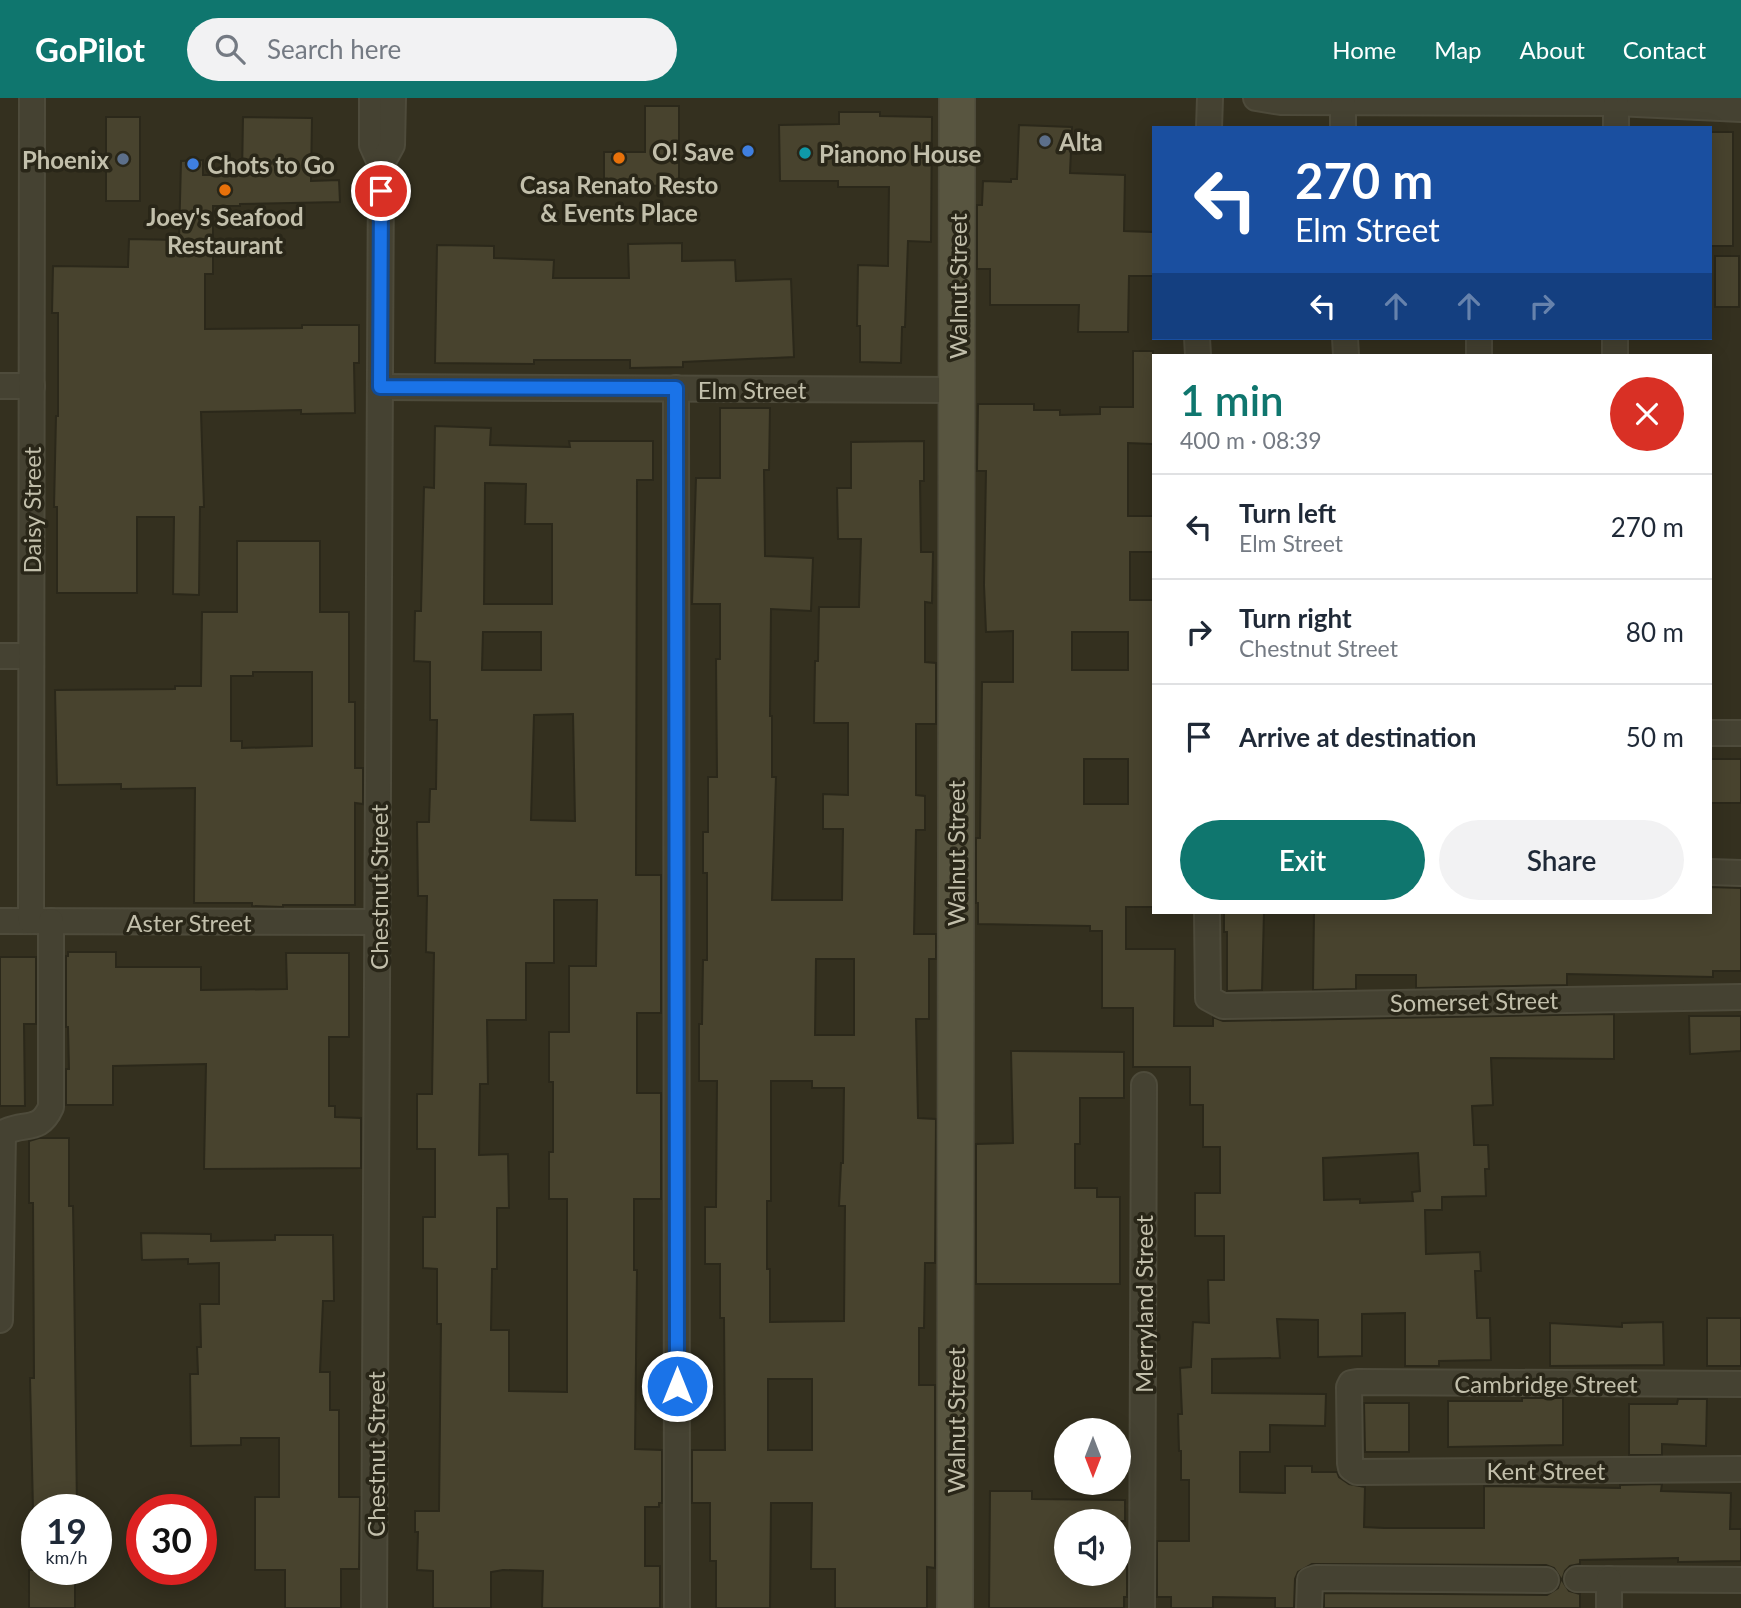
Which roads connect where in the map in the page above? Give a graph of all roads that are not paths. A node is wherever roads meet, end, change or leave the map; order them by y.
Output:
1 (32, 98) edge
2 (372, 98) edge
3 (393, 98) edge
4 (957, 98) edge
5 (1210, 98) edge
6 (1256, 98) edge
7 (1343, 103) junction
8 (1741, 109) edge
9 (1481, 116) edge
10 (1616, 116) edge
11 (1209, 126) edge
12 (1343, 126) edge
13 (381, 165) junction
14 (0, 386) edge
15 (32, 386) junction
16 (380, 387) junction
17 (676, 388) junction
18 (956, 390) junction
19 (0, 656) edge
20 (31, 656) junction
21 (1712, 733) edge
22 (1741, 733) edge
23 (1712, 872) edge
24 (1741, 873) edge
25 (1207, 914) edge
26 (0, 921) edge
27 (41, 921) junction
28 (378, 922) junction
29 (1741, 997) edge
30 (1144, 1085) dead end
31 (0, 1320) edge
32 (1741, 1384) edge
33 (1351, 1468) joint
34 (1741, 1469) edge
35 (1577, 1579) dead end
36 (1609, 1579) junction
37 (1546, 1580) dead end
38 (1741, 1580) edge
39 (374, 1608) edge
40 (677, 1608) edge
41 (955, 1608) edge
42 (1142, 1608) edge
43 (1309, 1608) edge
44 (1609, 1608) edge

1 - 15 street, Daisy Street
2 - 13 street, Chestnut Street
3 - 13 street, Chestnut Street
4 - 18 street, Walnut Street
5 - 11 street
6 - 7 street
7 - 9 street
7 - 12 street
8 - 10 street
9 - 10 street
13 - 16 street, Chestnut Street
14 - 15 street
15 - 20 street, Daisy Street
16 - 17 street, Elm Street
16 - 28 street, Chestnut Street
17 - 18 street, Elm Street
17 - 40 street
18 - 41 street, Walnut Street
19 - 20 street
20 - 27 street, Daisy Street
21 - 22 street
23 - 24 street
25 - 29 street, Somerset Street
26 - 27 street, Aster Street
27 - 28 street, Aster Street
27 - 31 street, Daisy Street
28 - 39 street, Chestnut Street
30 - 42 street, Merryland Street
32 - 33 street, Cambridge Street
33 - 34 street, Kent Street
35 - 36 street
36 - 38 street
36 - 44 street
37 - 43 street

